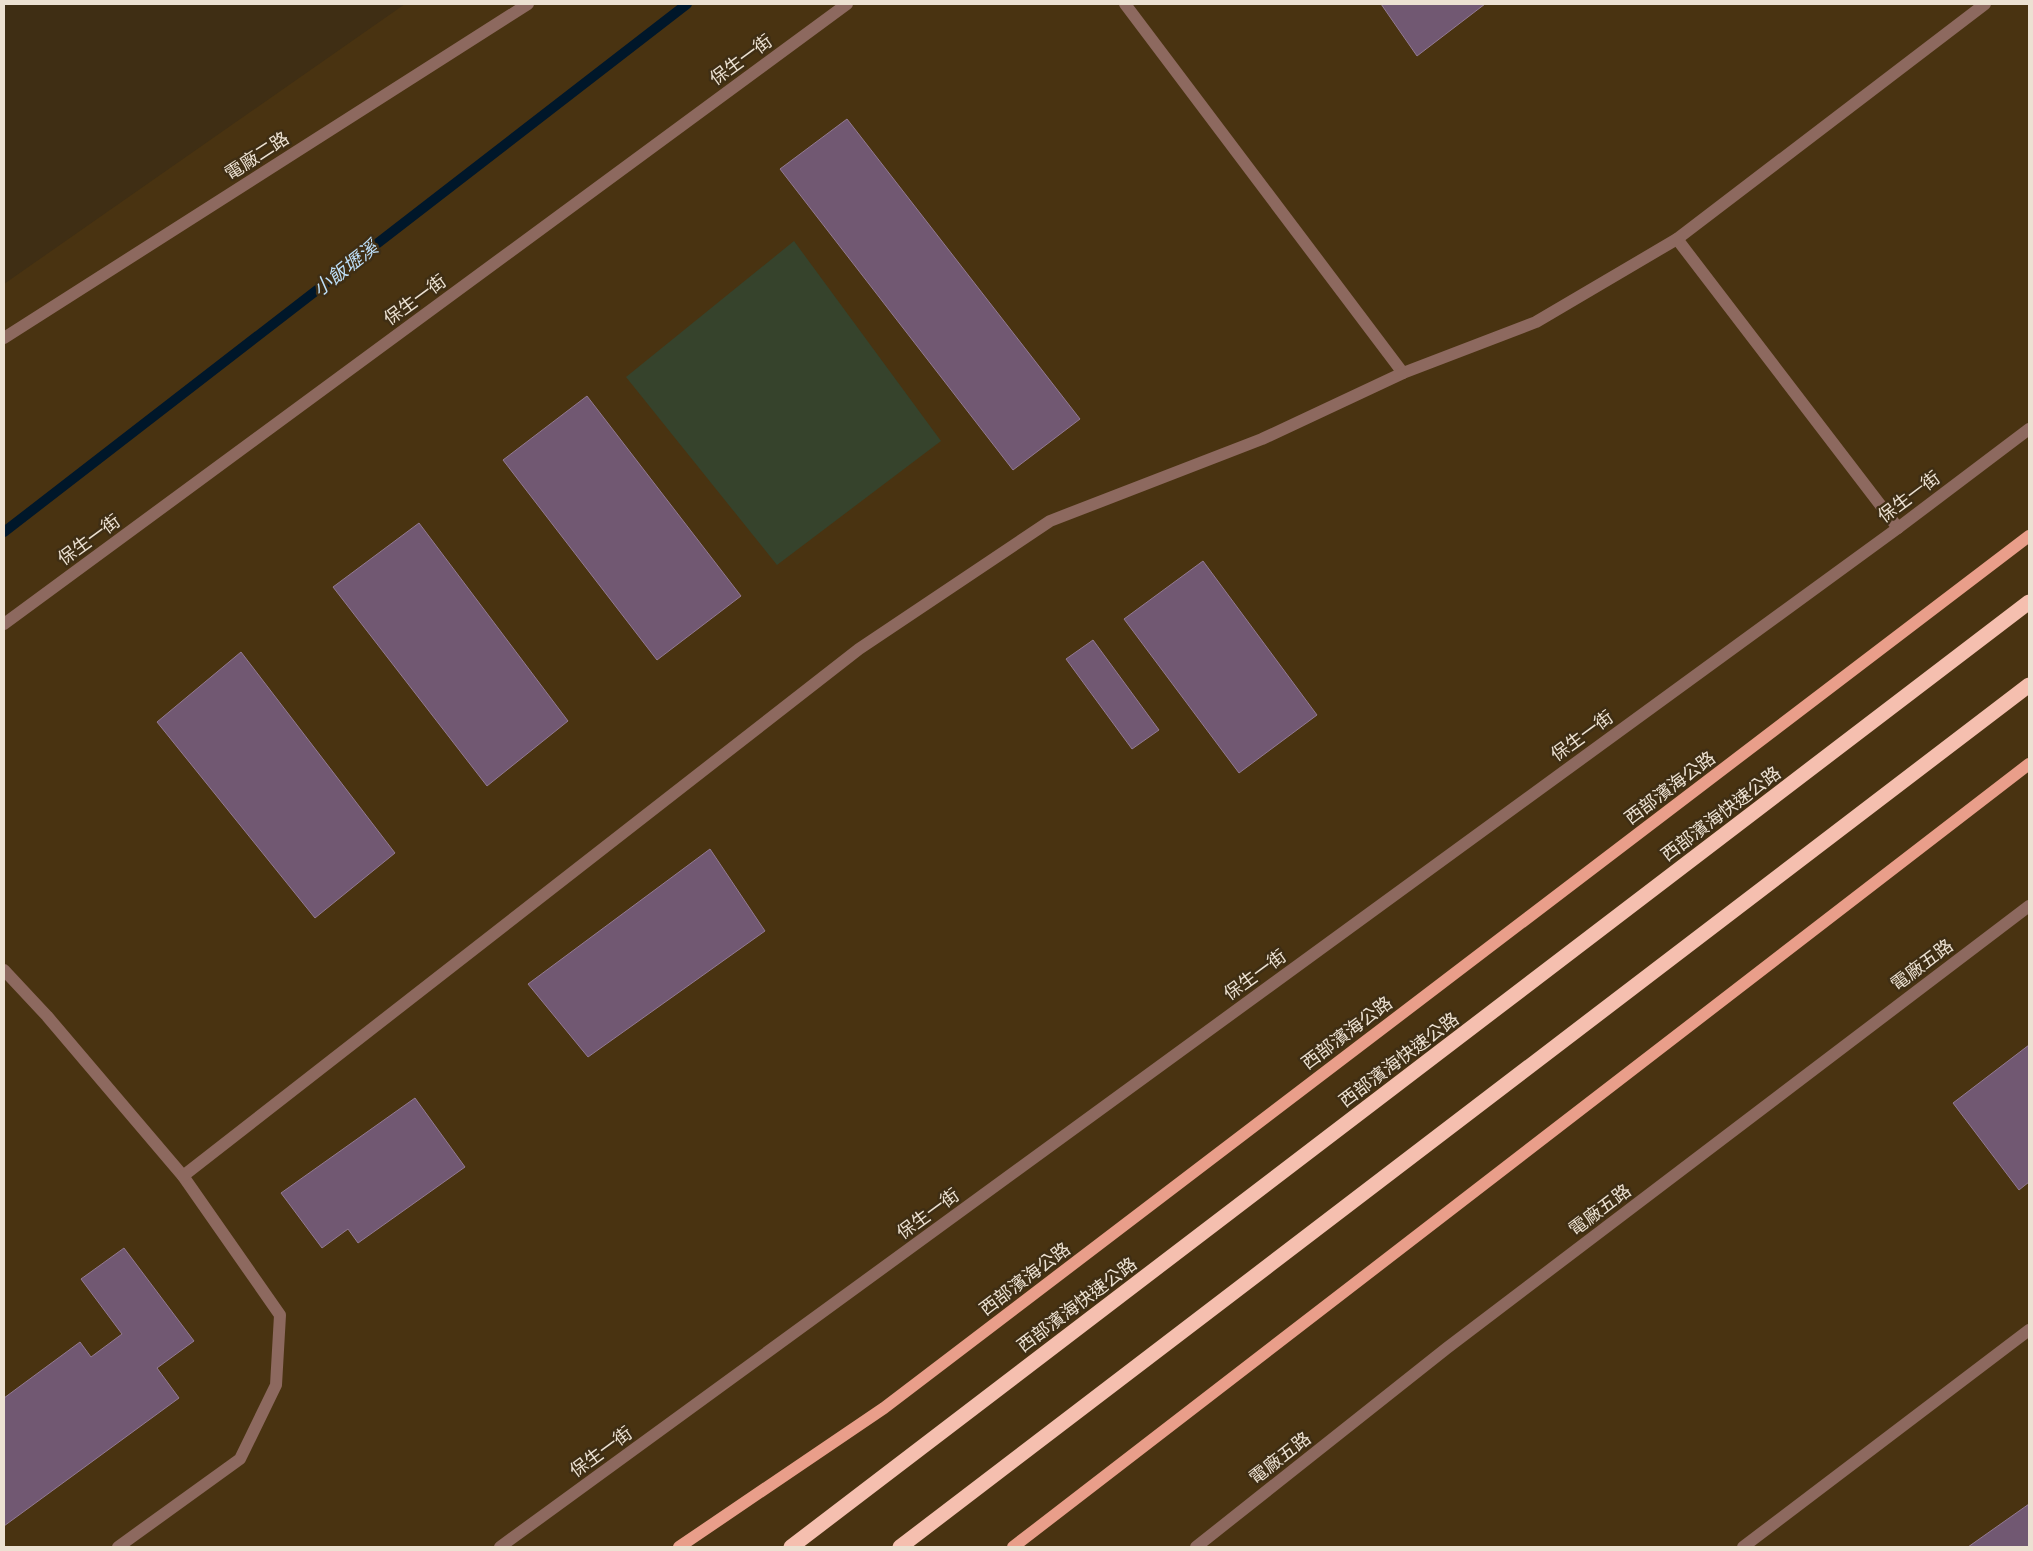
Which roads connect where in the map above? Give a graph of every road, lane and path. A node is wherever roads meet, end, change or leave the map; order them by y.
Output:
1 (528, 4) edge
2 (847, 4) edge
3 (1125, 4) edge
4 (1985, 4) edge
5 (1677, 239) junction
6 (4, 338) edge
7 (1403, 373) junction
8 (2029, 429) edge
9 (1898, 528) junction
10 (2029, 536) edge
11 (2029, 602) edge
12 (4, 624) edge
13 (2029, 685) edge
14 (2029, 764) edge
15 (2029, 906) edge
16 (4, 970) edge
17 (183, 1176) junction
18 (2029, 1330) edge
19 (118, 1547) edge
20 (500, 1547) edge
21 (679, 1547) edge
22 (791, 1547) edge
23 (900, 1547) edge
24 (1013, 1547) edge
25 (1196, 1547) edge
26 (1743, 1547) edge

1 - 6 street, 電廠二路
2 - 12 street, 保生一街
3 - 7 street
4 - 5 street
5 - 7 street
5 - 9 street
7 - 17 street
8 - 9 street, 保生一街
9 - 20 street, 保生一街
10 - 21 main road, 西部濱海公路
11 - 22 highway, 西部濱海快速公路
13 - 23 highway
14 - 24 main road
15 - 25 street, 電廠五路
16 - 17 street
17 - 19 street
18 - 26 street

